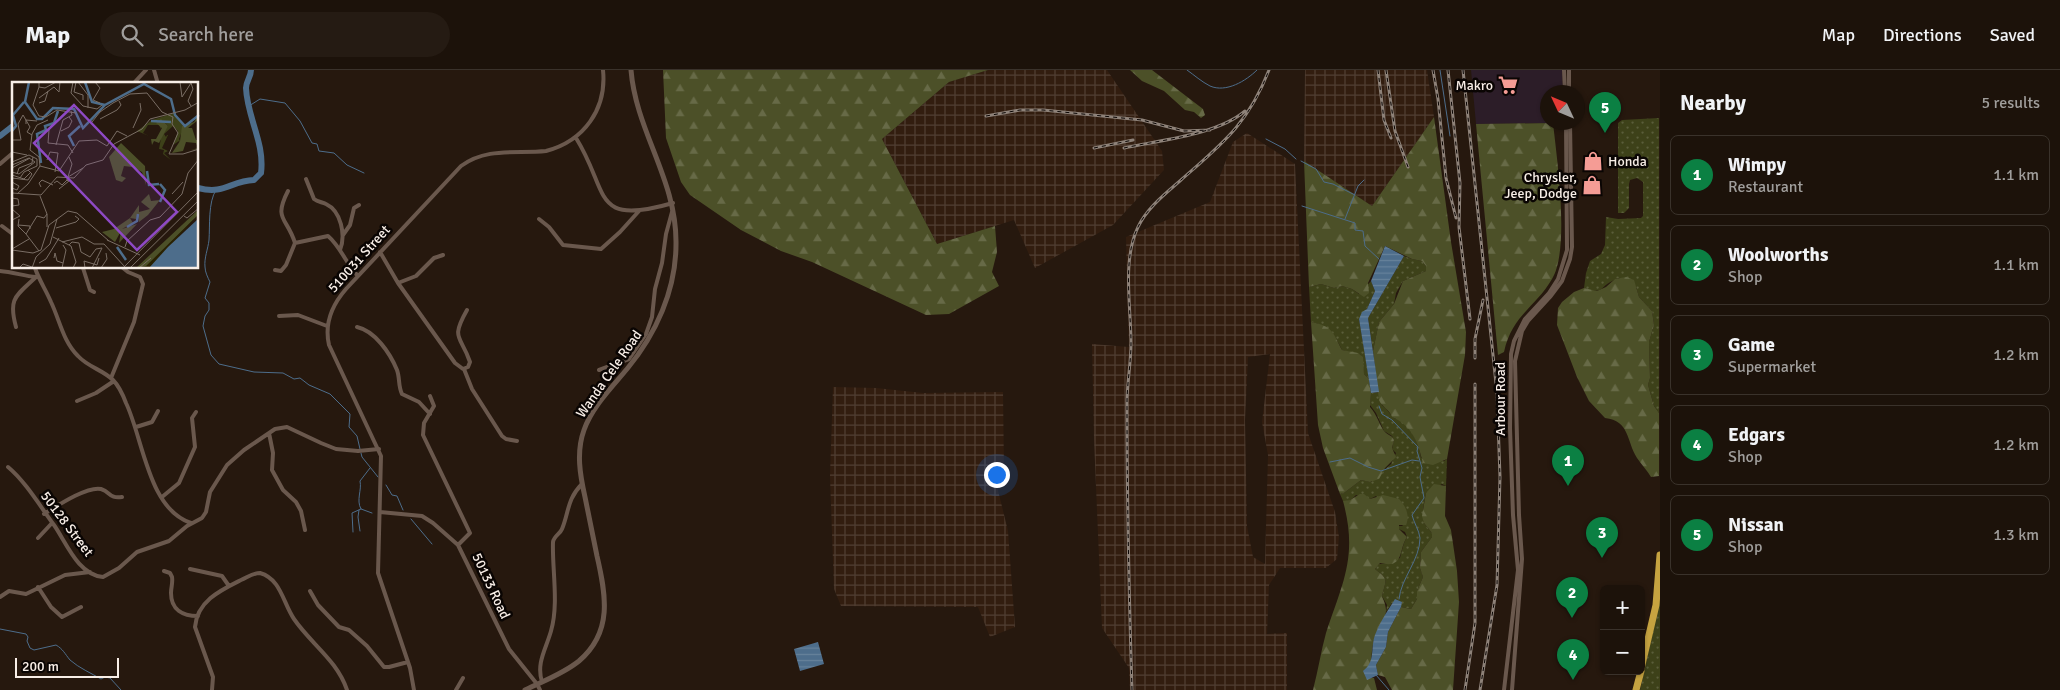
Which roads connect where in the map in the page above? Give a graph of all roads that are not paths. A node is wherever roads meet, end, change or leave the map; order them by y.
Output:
1 (146, 70) edge
2 (603, 70) edge
3 (631, 70) edge
4 (1564, 70) edge
5 (1569, 70) edge
6 (135, 82) edge
7 (1565, 85) edge
8 (1569, 85) edge
9 (1566, 130) edge
10 (1570, 130) edge
11 (576, 138) junction
12 (12, 154) edge
13 (0, 164) edge
14 (306, 179) dead end
15 (288, 191) dead end
16 (672, 203) junction
17 (358, 205) dead end
18 (639, 211) junction
19 (539, 219) dead end
20 (2, 226) dead end
21 (12, 234) edge
22 (344, 235) junction
23 (295, 243) junction
24 (340, 250) junction
25 (380, 252) junction
26 (443, 255) dead end
27 (35, 269) edge
28 (84, 269) edge
29 (124, 269) edge
30 (275, 270) dead end
31 (0, 271) edge
32 (358, 276) junction
33 (37, 277) junction
34 (398, 283) junction
35 (94, 292) dead end
36 (467, 310) dead end
37 (279, 316) dead end
38 (328, 326) junction
39 (16, 327) dead end
40 (357, 327) dead end
41 (464, 369) junction
42 (599, 370) dead end
43 (112, 380) junction
44 (430, 396) dead end
45 (77, 401) dead end
46 (158, 411) dead end
47 (196, 412) dead end
48 (430, 414) junction
49 (136, 427) junction
50 (268, 433) junction
51 (517, 441) dead end
52 (379, 449) junction
53 (8, 467) dead end
54 (582, 484) junction
55 (122, 497) dead end
56 (162, 497) junction
57 (380, 512) junction
58 (44, 514) junction
59 (52, 523) junction
60 (191, 523) junction
61 (305, 530) dead end
62 (38, 538) dead end
63 (458, 545) junction
64 (1660, 555) edge
65 (190, 570) dead end
66 (164, 571) dead end
67 (90, 572) junction
68 (229, 586) junction
69 (38, 587) junction
70 (1519, 588) junction
71 (310, 590) dead end
72 (0, 597) edge
73 (81, 607) dead end
74 (198, 616) junction
75 (1645, 653) edge
76 (408, 662) junction
77 (1640, 675) edge
78 (463, 678) dead end
79 (539, 686) edge
80 (212, 690) edge
81 (347, 690) edge
82 (414, 690) edge
83 (456, 690) edge
84 (526, 690) edge
85 (1504, 690) edge
86 (1512, 690) edge
87 (1636, 690) edge

1 - 6 street
2 - 11 street, 510031 Street
3 - 16 street, Wanda Cele Road
4 - 7 street
5 - 8 street
9 - 70 street, Arbour Road
10 - 70 street, Arbour Road
11 - 18 street
11 - 25 street, 510031 Street
12 - 13 street
14 - 22 street
15 - 23 street
16 - 18 street
16 - 42 street
16 - 54 street, Wanda Cele Road
17 - 22 street
18 - 19 street
20 - 21 street
22 - 24 street
23 - 24 street
23 - 30 street
24 - 32 street
25 - 32 street, 510031 Street
25 - 34 street
26 - 34 street
27 - 33 street
28 - 35 street
29 - 43 street
31 - 33 street
32 - 38 street, 510031 Street
33 - 39 street
33 - 43 street
34 - 41 street
36 - 41 street
37 - 38 street
38 - 52 street, 510031 Street
40 - 48 street
41 - 51 street
43 - 45 street
43 - 49 street
44 - 48 street
46 - 49 street
47 - 56 street
48 - 63 street
49 - 56 street
50 - 52 street, 50128 Street
50 - 60 street, 50128 Street
50 - 61 street
52 - 57 street, 510031 Street
53 - 58 street, 50128 Street
54 - 79 street
54 - 79 street, Wanda Cele Road
55 - 58 street
56 - 60 street
57 - 63 street, 50133 Road
57 - 76 street, 510031 Street
58 - 59 street, 50128 Street
59 - 62 street
59 - 67 street, 50128 Street
60 - 67 street, 50128 Street
63 - 79 street, 50133 Road
64 - 75 highway
65 - 68 street
66 - 74 street
67 - 69 street
68 - 74 street
68 - 81 street
69 - 72 street
69 - 73 street
70 - 85 street, Arbour Road
70 - 86 street, Arbour Road
71 - 76 street
74 - 80 street
76 - 82 street, 510031 Street
77 - 87 highway
78 - 83 street
79 - 84 street, Wanda Cele Road

